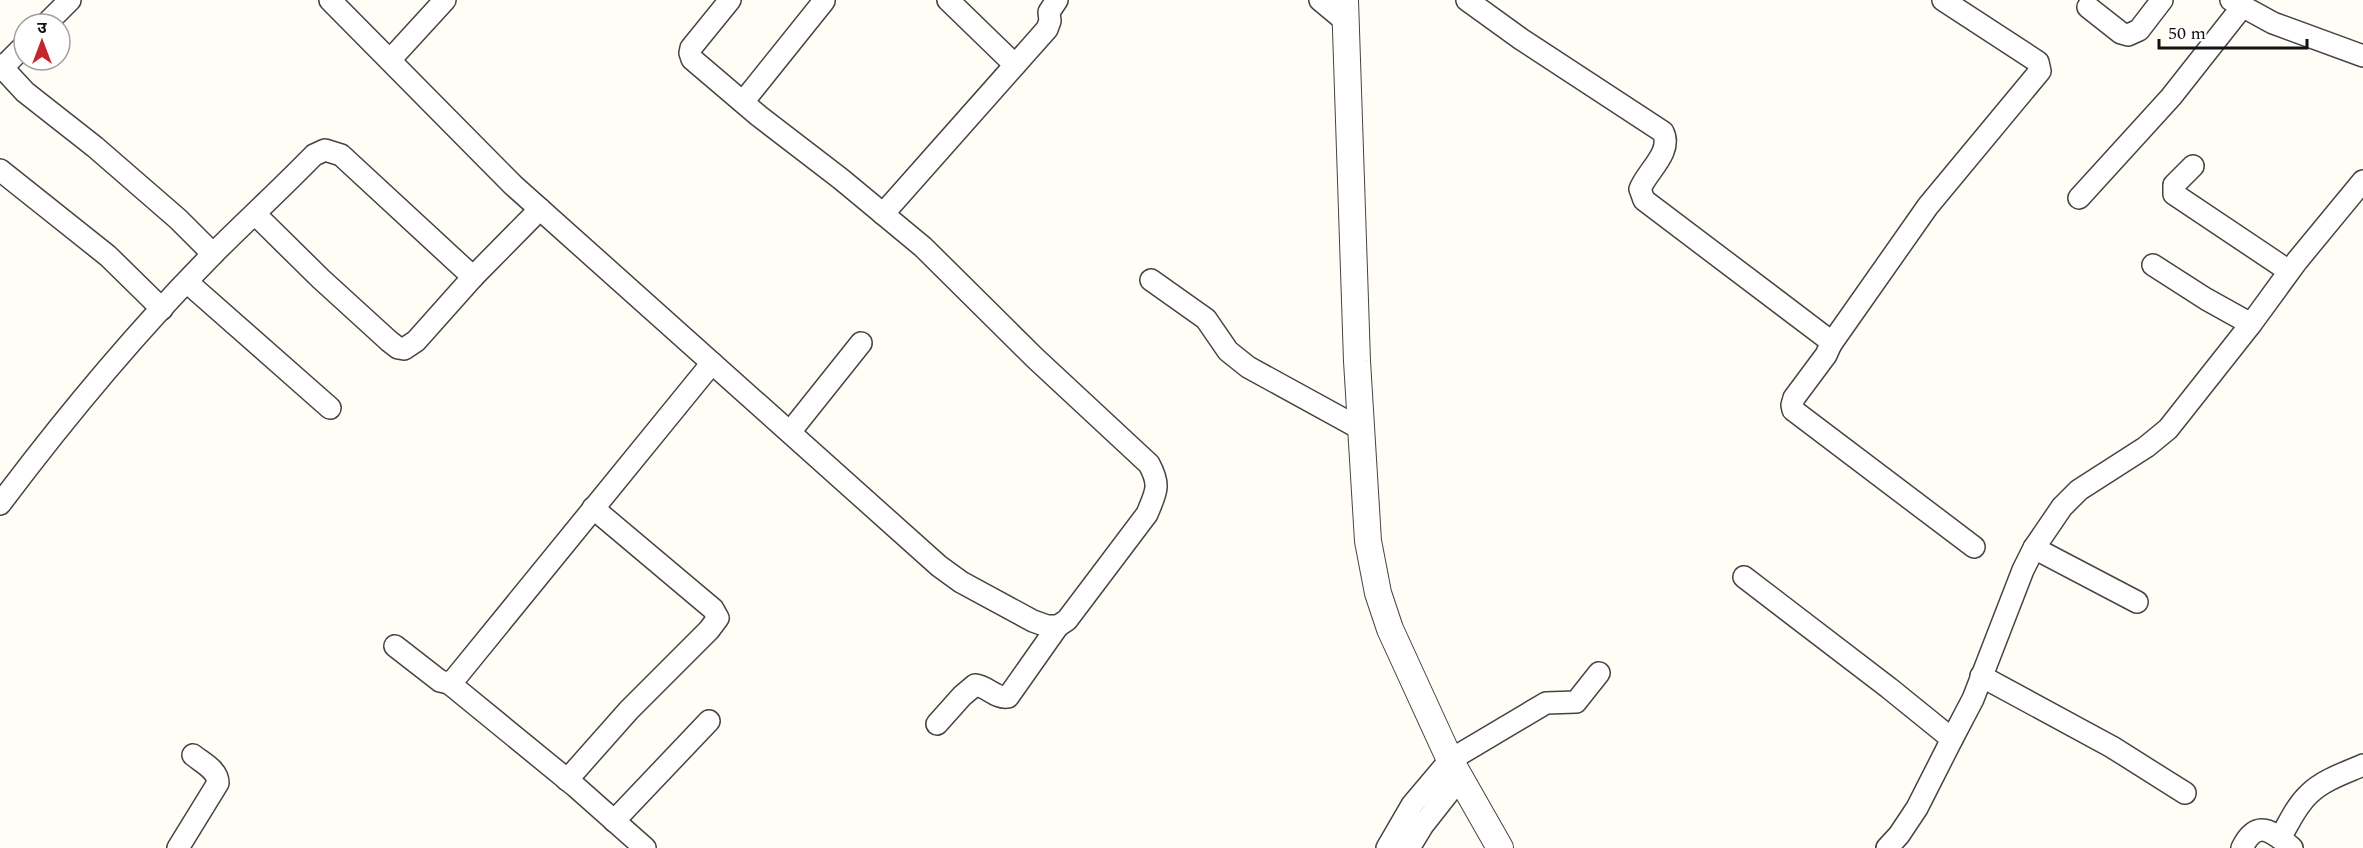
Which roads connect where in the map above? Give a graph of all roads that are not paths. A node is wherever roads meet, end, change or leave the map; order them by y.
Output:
1 (70, 0) edge
2 (330, 0) edge
3 (445, 0) edge
4 (730, 0) edge
5 (948, 0) edge
6 (1057, 0) edge
7 (1320, 0) edge
8 (1467, 0) edge
9 (1943, 0) edge
10 (2162, 0) edge
11 (824, 1) edge
12 (2236, 4) edge
13 (2088, 7) dead end
14 (1345, 10) edge
15 (58, 12) edge
16 (2363, 56) edge
17 (390, 60) junction
18 (1015, 65) junction
19 (1, 67) edge
20 (743, 102) junction
21 (2193, 166) dead end
22 (0, 170) edge
23 (2363, 181) edge
24 (2079, 198) dead end
25 (540, 209) junction
26 (255, 214) junction
27 (883, 214) junction
28 (213, 254) junction
29 (2153, 265) dead end
30 (2289, 271) junction
31 (472, 277) junction
32 (1151, 280) dead end
33 (187, 282) junction
34 (162, 309) junction
35 (2251, 324) junction
36 (861, 343) dead end
37 (1831, 344) junction
38 (712, 363) junction
39 (330, 408) dead end
40 (1361, 429) junction
41 (790, 432) junction
42 (0, 504) edge
43 (593, 508) junction
44 (1974, 547) dead end
45 (2034, 549) junction
46 (1744, 577) dead end
47 (2137, 602) dead end
48 (1058, 626) junction
49 (395, 646) dead end
50 (1599, 673) dead end
51 (1981, 676) junction
52 (449, 683) junction
53 (709, 721) dead end
54 (937, 724) dead end
55 (1952, 739) junction
56 (193, 755) dead end
57 (2363, 765) edge
58 (1455, 769) junction
59 (567, 780) junction
60 (2185, 793) dead end
61 (614, 821) junction
62 (2286, 843) edge
63 (178, 848) edge
64 (645, 848) edge
65 (1387, 848) edge
66 (1409, 848) edge
67 (1500, 848) edge
68 (1887, 848) edge
69 (2242, 848) edge

1 - 15 street
2 - 17 street
3 - 17 street
4 - 20 street
5 - 18 street
6 - 18 street
7 - 14 street
8 - 37 street
9 - 37 street
10 - 13 street
11 - 20 street
12 - 16 street
12 - 24 street
14 - 40 street
17 - 25 street
18 - 27 street
19 - 28 street
20 - 27 street
21 - 30 street
22 - 34 street
23 - 30 street
25 - 31 street
25 - 38 street
26 - 28 street
26 - 31 street
26 - 31 street
27 - 48 street
28 - 33 street
29 - 35 street
30 - 35 street
32 - 40 street
33 - 34 street
33 - 39 street
34 - 42 street
35 - 45 street
36 - 41 street
37 - 44 street
38 - 41 street
38 - 43 street
40 - 58 street
41 - 48 street
43 - 52 street
43 - 59 street
45 - 47 street
45 - 51 street
46 - 55 street
48 - 54 street
49 - 52 street
50 - 58 street
51 - 55 street
51 - 60 street
52 - 59 street
53 - 61 street
55 - 68 street
56 - 63 street
57 - 62 street
58 - 65 street
58 - 66 street
58 - 67 street
59 - 61 street
61 - 64 street
62 - 69 street

